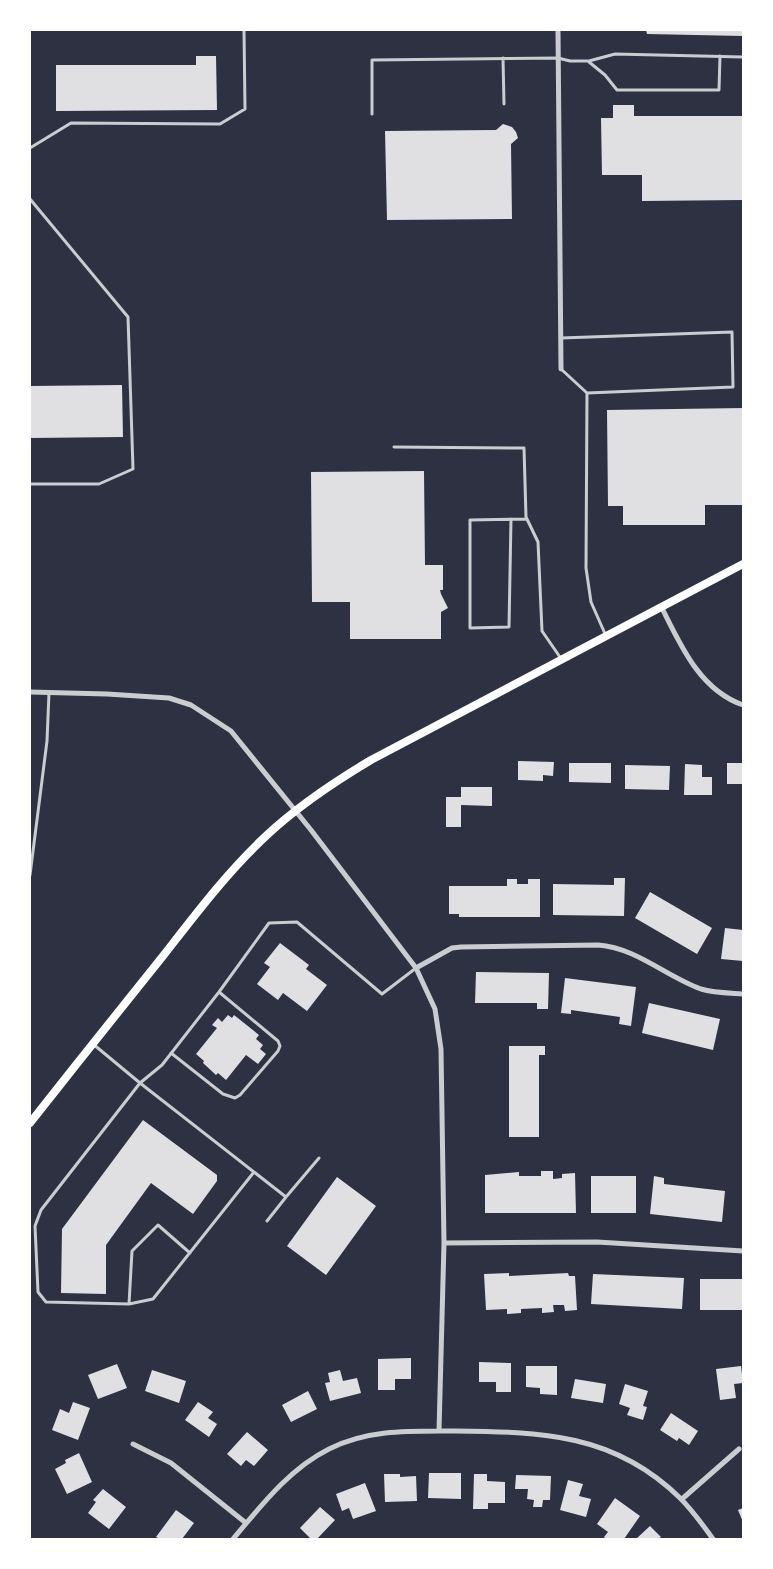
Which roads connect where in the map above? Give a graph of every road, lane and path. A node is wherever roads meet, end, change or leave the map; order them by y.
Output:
1 (244, 30) edge
2 (558, 30) edge
3 (720, 56) junction
4 (743, 57) edge
5 (503, 58) junction
6 (558, 58) junction
7 (589, 61) junction
8 (504, 104) dead end
9 (372, 114) dead end
10 (30, 148) edge
11 (30, 199) edge
12 (561, 338) junction
13 (561, 369) joint
14 (587, 393) junction
15 (394, 447) dead end
16 (30, 484) edge
17 (511, 519) junction
18 (527, 519) junction
19 (743, 564) edge
20 (662, 608) junction
21 (607, 637) junction
22 (562, 660) junction
23 (30, 692) edge
24 (49, 693) junction
25 (743, 705) edge
26 (295, 811) junction
27 (30, 875) edge
28 (416, 968) junction
29 (219, 992) junction
30 (743, 994) edge
31 (93, 1044) junction
32 (171, 1053) junction
33 (140, 1083) junction
34 (30, 1123) edge
35 (319, 1158) dead end
36 (254, 1172) junction
37 (286, 1197) junction
38 (267, 1221) dead end
39 (444, 1242) junction
40 (743, 1251) edge
41 (190, 1254) junction
42 (129, 1304) junction
43 (439, 1431) junction
44 (133, 1444) dead end
45 (739, 1449) dead end
46 (682, 1499) junction
47 (246, 1523) junction
48 (233, 1539) edge
49 (713, 1539) edge

1 - 10 lane
2 - 6 street
3 - 4 lane
3 - 7 lane
3 - 7 lane
5 - 6 lane
5 - 8 lane
5 - 9 lane
6 - 7 lane
6 - 12 street
11 - 16 lane
12 - 13 street
12 - 14 lane
13 - 14 lane
14 - 21 lane
15 - 18 lane
17 - 17 lane
17 - 18 lane
18 - 22 lane
19 - 20 main road
20 - 21 main road
20 - 25 street
21 - 22 main road
22 - 26 main road
23 - 24 street
24 - 26 street
24 - 27 lane
26 - 28 street
26 - 31 main road
28 - 29 lane
28 - 30 street
28 - 39 street
29 - 32 lane
29 - 32 lane
31 - 33 lane
31 - 34 main road
32 - 33 lane
33 - 36 lane
33 - 42 lane
35 - 37 lane
36 - 37 lane
36 - 41 lane
37 - 38 lane
39 - 40 street
39 - 43 street
41 - 42 lane
41 - 42 lane
43 - 46 street
43 - 47 street
44 - 47 street
45 - 46 street
46 - 49 street
47 - 48 street

